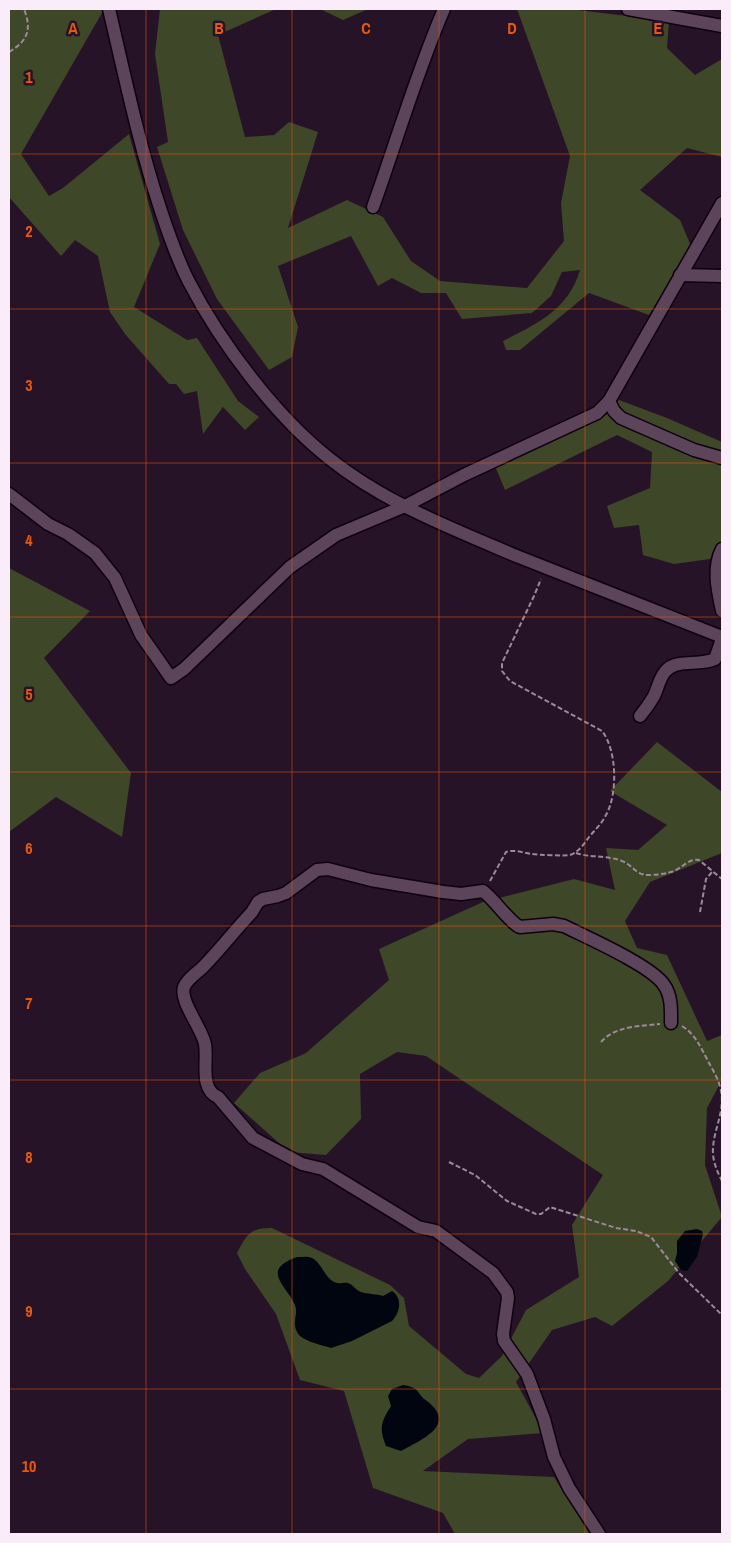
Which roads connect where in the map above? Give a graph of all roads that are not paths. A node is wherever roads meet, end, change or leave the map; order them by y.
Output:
1 (109, 9) edge
2 (444, 9) edge
3 (628, 9) edge
4 (722, 26) edge
5 (722, 204) edge
6 (373, 207) dead end
7 (680, 275) junction
8 (722, 276) edge
9 (609, 401) junction
10 (722, 458) edge
11 (9, 494) edge
12 (405, 506) junction
13 (722, 549) edge
14 (722, 611) edge
15 (722, 638) edge
16 (640, 716) dead end
17 (671, 1023) road end
18 (599, 1534) edge

1 - 12 street
2 - 6 street
3 - 4 street
5 - 7 street
7 - 8 street
7 - 9 street
9 - 10 street
9 - 12 street
11 - 12 street
12 - 15 street
13 - 14 street
15 - 16 street
17 - 18 street

